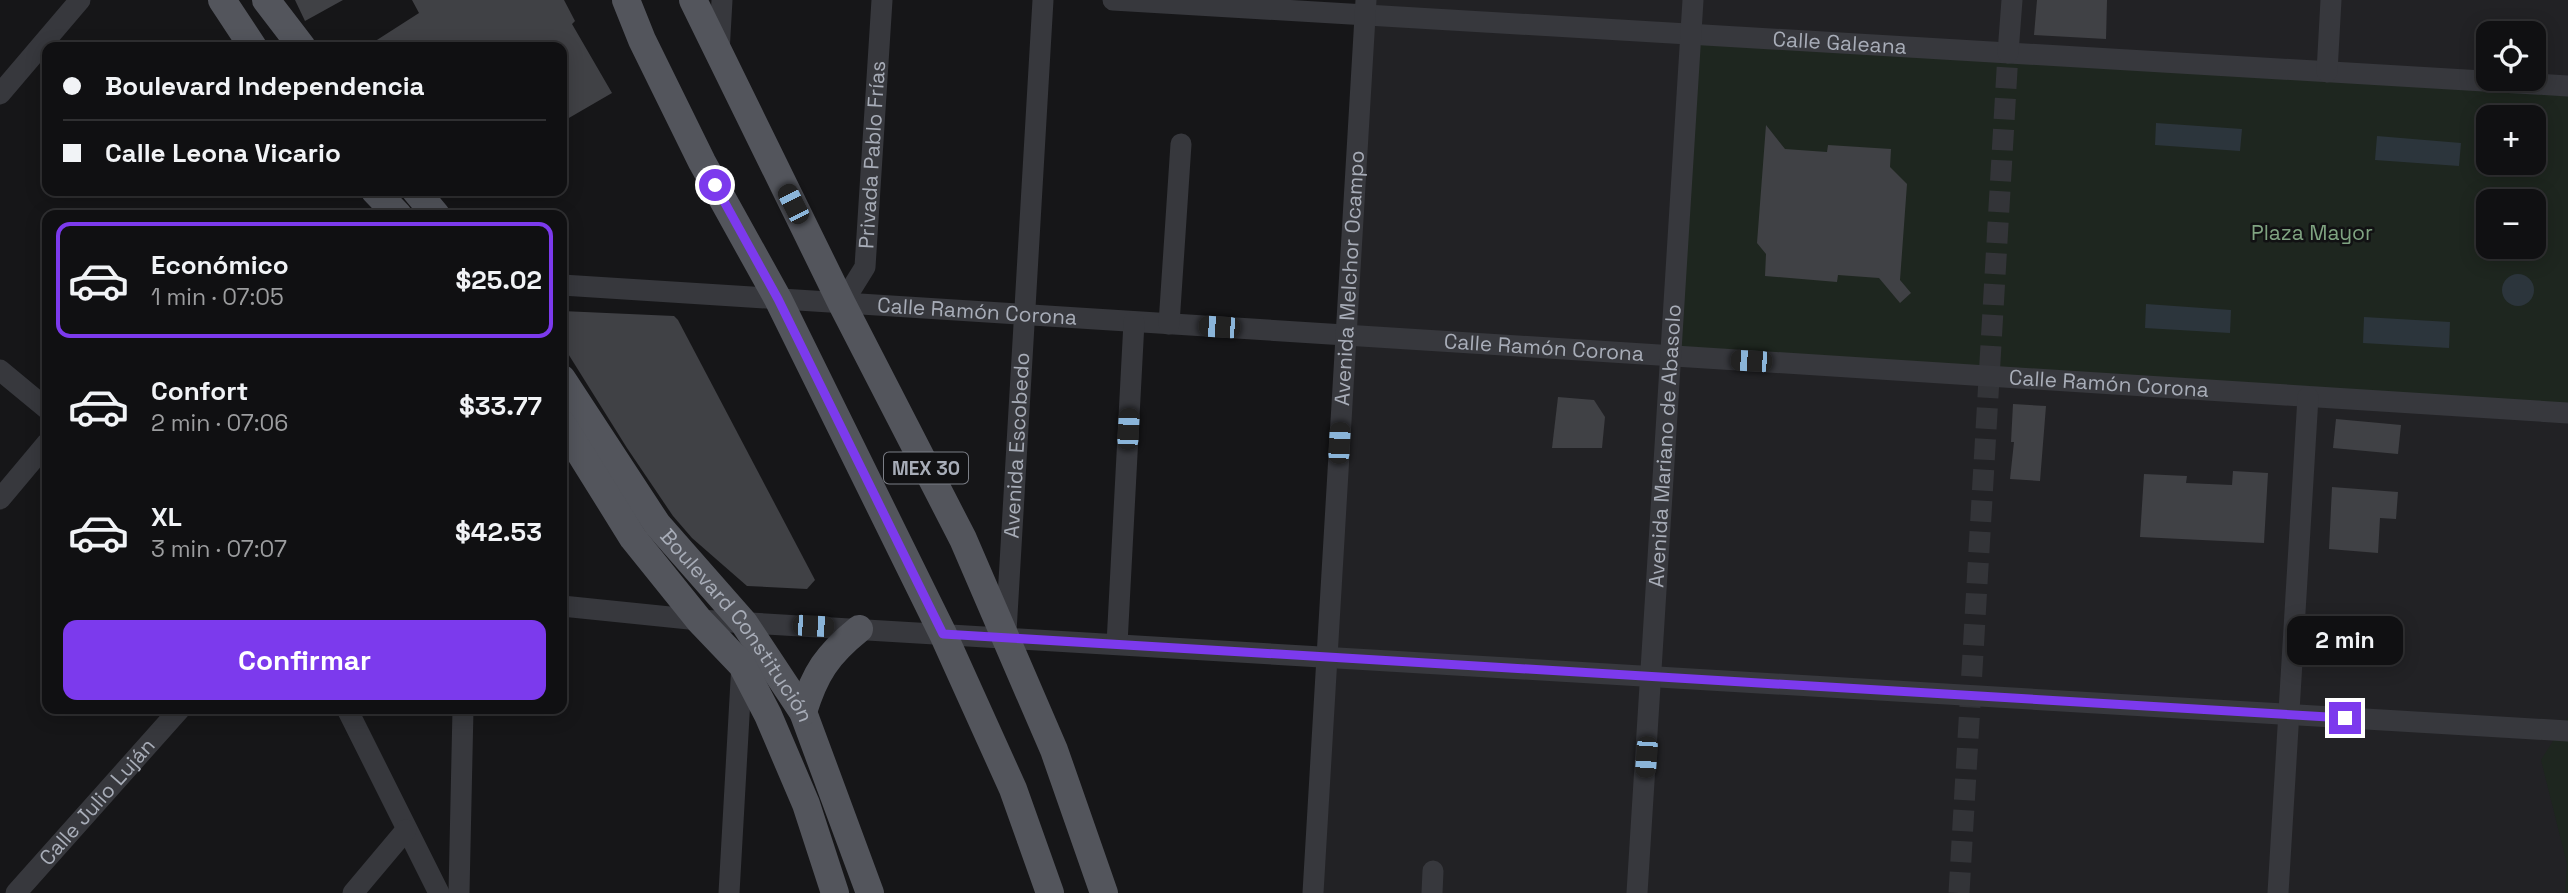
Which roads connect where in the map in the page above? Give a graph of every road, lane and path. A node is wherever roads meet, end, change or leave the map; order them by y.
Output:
1 (80, 0) edge
2 (222, 0) edge
3 (266, 0) edge
4 (626, 0) edge
5 (693, 0) edge
6 (722, 0) edge
7 (881, 0) edge
8 (1043, 0) edge
9 (1113, 0) edge
10 (1693, 0) edge
11 (2012, 0) edge
12 (2331, 0) edge
13 (1365, 8) edge
14 (1691, 34) junction
15 (44, 42) edge
16 (250, 42) edge
17 (298, 42) edge
18 (42, 45) edge
19 (2008, 53) junction
20 (719, 55) junction
21 (2327, 72) junction
22 (2568, 86) edge
23 (0, 94) edge
24 (1181, 144) dead end
25 (378, 196) edge
26 (420, 196) edge
27 (393, 210) edge
28 (432, 210) edge
29 (567, 285) edge
30 (778, 299) junction
31 (842, 304) junction
32 (1024, 315) junction
33 (1134, 322) junction
34 (1169, 324) junction
35 (1345, 336) junction
36 (1671, 356) junction
37 (0, 370) edge
38 (567, 387) edge
39 (2308, 397) junction
40 (42, 405) edge
41 (2568, 413) edge
42 (567, 432) edge
43 (42, 449) edge
44 (0, 499) edge
45 (567, 607) edge
46 (699, 620) junction
47 (744, 622) junction
48 (859, 629) junction
49 (943, 634) junction
50 (1006, 638) junction
51 (1117, 645) junction
52 (1327, 658) junction
53 (742, 665) junction
54 (1651, 676) junction
55 (803, 712) junction
56 (176, 714) edge
57 (349, 714) edge
58 (463, 714) edge
59 (2289, 714) junction
60 (2568, 731) edge
61 (406, 830) junction
62 (1433, 871) dead end
63 (16, 893) edge
64 (353, 893) edge
65 (439, 893) edge
66 (459, 893) edge
67 (729, 893) edge
68 (835, 893) edge
69 (870, 893) edge
70 (1049, 893) edge
71 (1104, 893) edge
72 (1313, 893) edge
73 (1432, 893) edge
74 (1637, 893) edge
75 (2278, 893) edge

1 - 15 street
2 - 16 main road
3 - 17 main road
4 - 30 main road, MEX 30
5 - 20 main road, MEX 30
6 - 20 street
7 - 31 street, Privada Pablo Frías
8 - 32 street, Avenida Escobedo
9 - 13 street, Calle Galeana
10 - 14 street, Avenida Mariano de Abasolo
11 - 19 street
12 - 21 street
13 - 14 street, Calle Galeana
13 - 35 street, Avenida Melchor Ocampo
14 - 19 street, Calle Galeana
14 - 36 street, Avenida Mariano de Abasolo
18 - 23 street
19 - 21 street, Calle Galeana
20 - 31 main road, MEX 30
21 - 22 street, Calle Galeana
24 - 34 street
25 - 27 main road
26 - 28 main road
29 - 30 street, Calle Ramón Corona
30 - 31 street, Calle Ramón Corona
30 - 49 main road, MEX 30
31 - 32 street, Calle Ramón Corona
31 - 50 main road, MEX 30
32 - 33 street, Calle Ramón Corona
32 - 50 street, Avenida Escobedo
33 - 34 street, Calle Ramón Corona
33 - 51 street
34 - 35 street, Calle Ramón Corona
35 - 36 street, Calle Ramón Corona
35 - 52 street, Avenida Melchor Ocampo
36 - 39 street, Calle Ramón Corona
36 - 54 street, Avenida Mariano de Abasolo
37 - 40 street
38 - 47 main road, Boulevard Constitución
39 - 41 street, Calle Ramón Corona
39 - 59 street
42 - 46 main road, Boulevard Constitución
43 - 44 street
45 - 46 street
46 - 47 street
46 - 53 main road, Boulevard Constitución
47 - 48 street
47 - 53 street
47 - 55 main road, Boulevard Constitución
48 - 49 street
48 - 55 main road
49 - 50 street
49 - 70 main road, MEX 30
50 - 51 street
50 - 71 main road, MEX 30
51 - 52 street
52 - 54 street
52 - 72 street, Avenida Melchor Ocampo
53 - 67 street
53 - 68 main road, Boulevard Constitución
54 - 59 street
54 - 74 street, Avenida Mariano de Abasolo
55 - 69 main road, Boulevard Constitución
56 - 63 street, Calle Julio Luján
57 - 61 street
58 - 66 street
59 - 60 street
59 - 75 street
61 - 64 street
61 - 65 street
62 - 73 street

